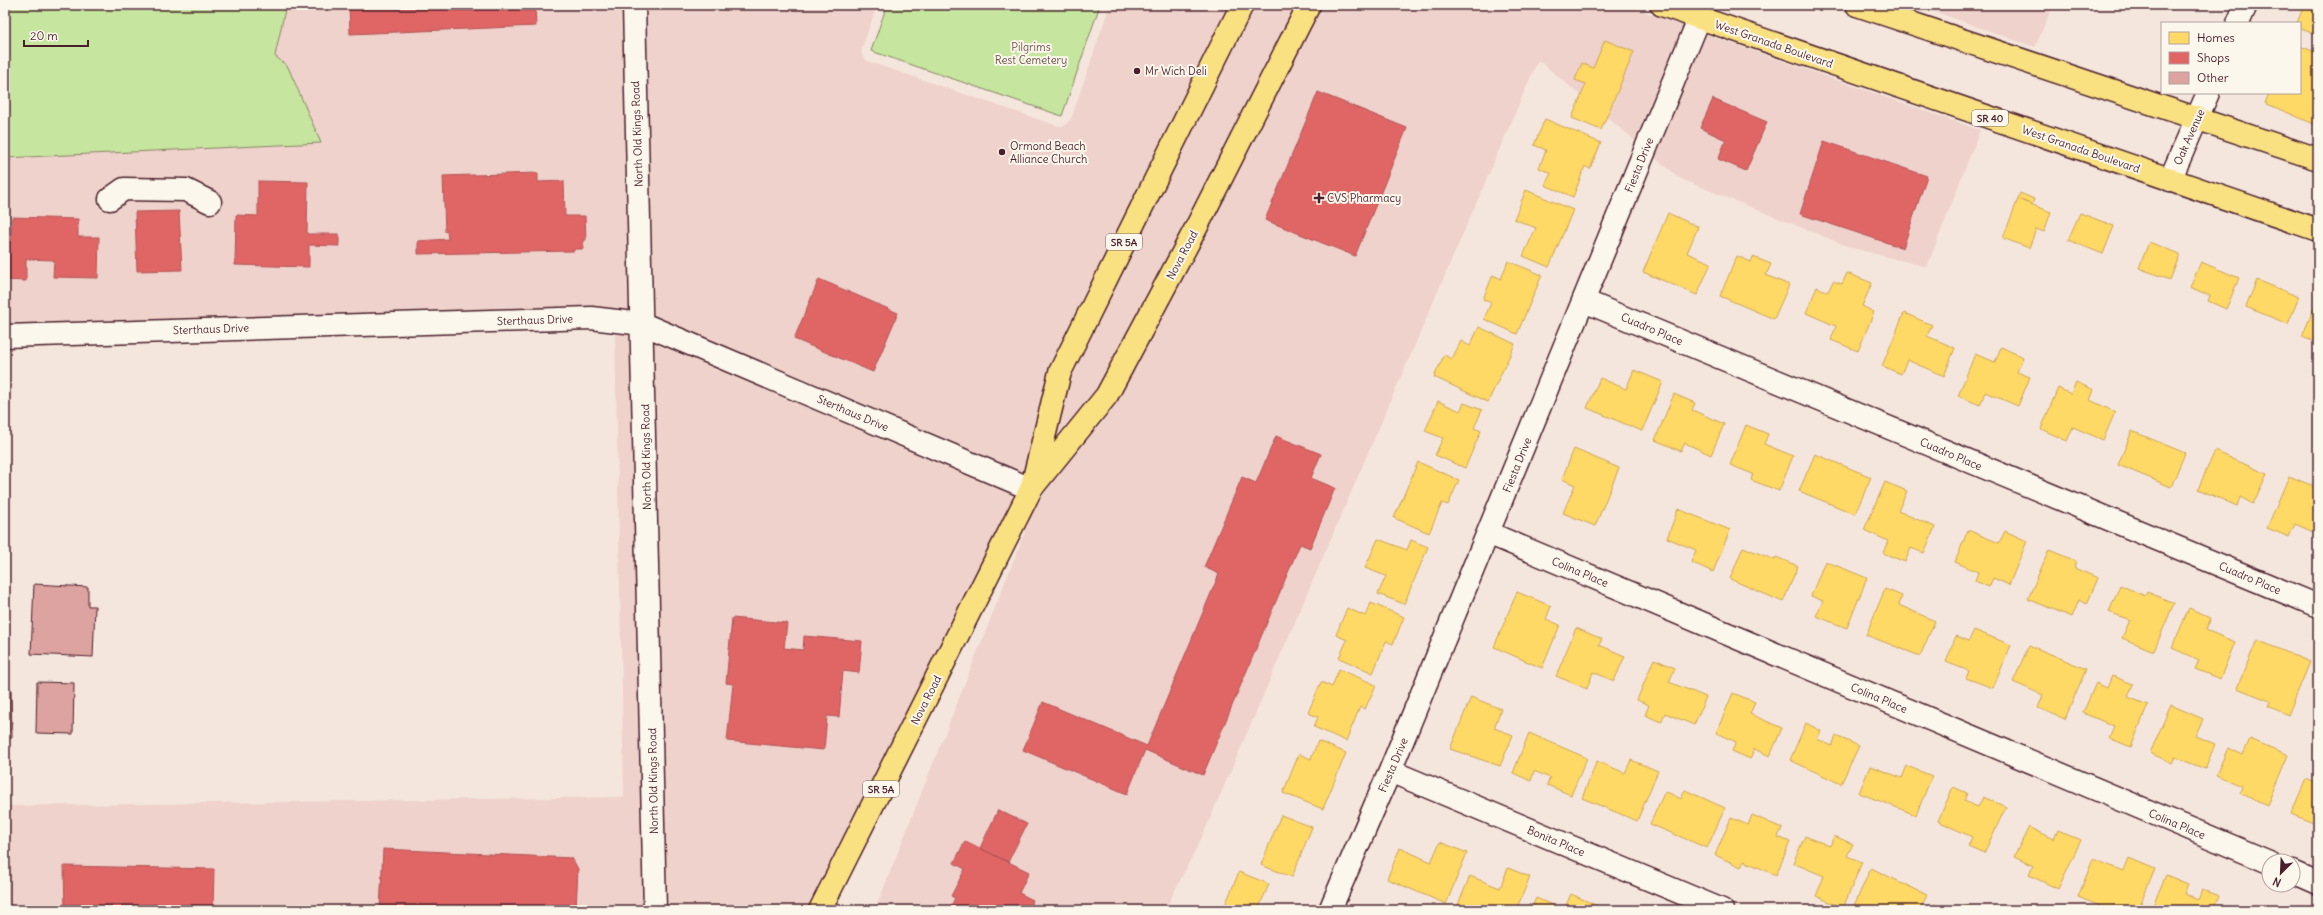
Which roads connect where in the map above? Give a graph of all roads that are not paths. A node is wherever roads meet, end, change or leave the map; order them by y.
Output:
1 (634, 5) edge
2 (1242, 5) edge
3 (1309, 5) edge
4 (1662, 5) edge
5 (1857, 5) edge
6 (2246, 5) edge
7 (1699, 19) junction
8 (2238, 22) edge
9 (2208, 94) edge
10 (2197, 119) junction
11 (2318, 159) edge
12 (2170, 180) junction
13 (110, 199) dead end
14 (210, 202) dead end
15 (2318, 230) edge
16 (1584, 301) junction
17 (642, 324) junction
18 (5, 336) edge
19 (1031, 489) junction
20 (1488, 533) junction
21 (2318, 606) edge
22 (1390, 771) junction
23 (2261, 859) edge
24 (2301, 876) edge
25 (2318, 883) edge
26 (655, 910) edge
27 (820, 910) edge
28 (1330, 910) edge
29 (1722, 910) edge

1 - 17 street, North Old Kings Road
2 - 19 main road, Nova Road / SR 5A
3 - 19 main road, Nova Road / SR 5A
4 - 7 main road, West Granada Boulevard / SR 40
5 - 10 main road
6 - 8 street
7 - 12 main road, West Granada Boulevard / SR 40
7 - 16 street, Fiesta Drive
9 - 10 street, Oak Avenue
10 - 11 main road
10 - 12 street, Oak Avenue
12 - 15 main road, West Granada Boulevard / SR 40
13 - 14 street
16 - 20 street, Fiesta Drive
16 - 21 street, Cuadro Place
17 - 18 street, Sterthaus Drive
17 - 19 street, Sterthaus Drive
17 - 26 street, North Old Kings Road
19 - 27 main road, Nova Road / SR 5A
20 - 22 street, Fiesta Drive
20 - 23 street, Colina Place
22 - 28 street, Fiesta Drive
22 - 29 street, Bonita Place
24 - 25 street

